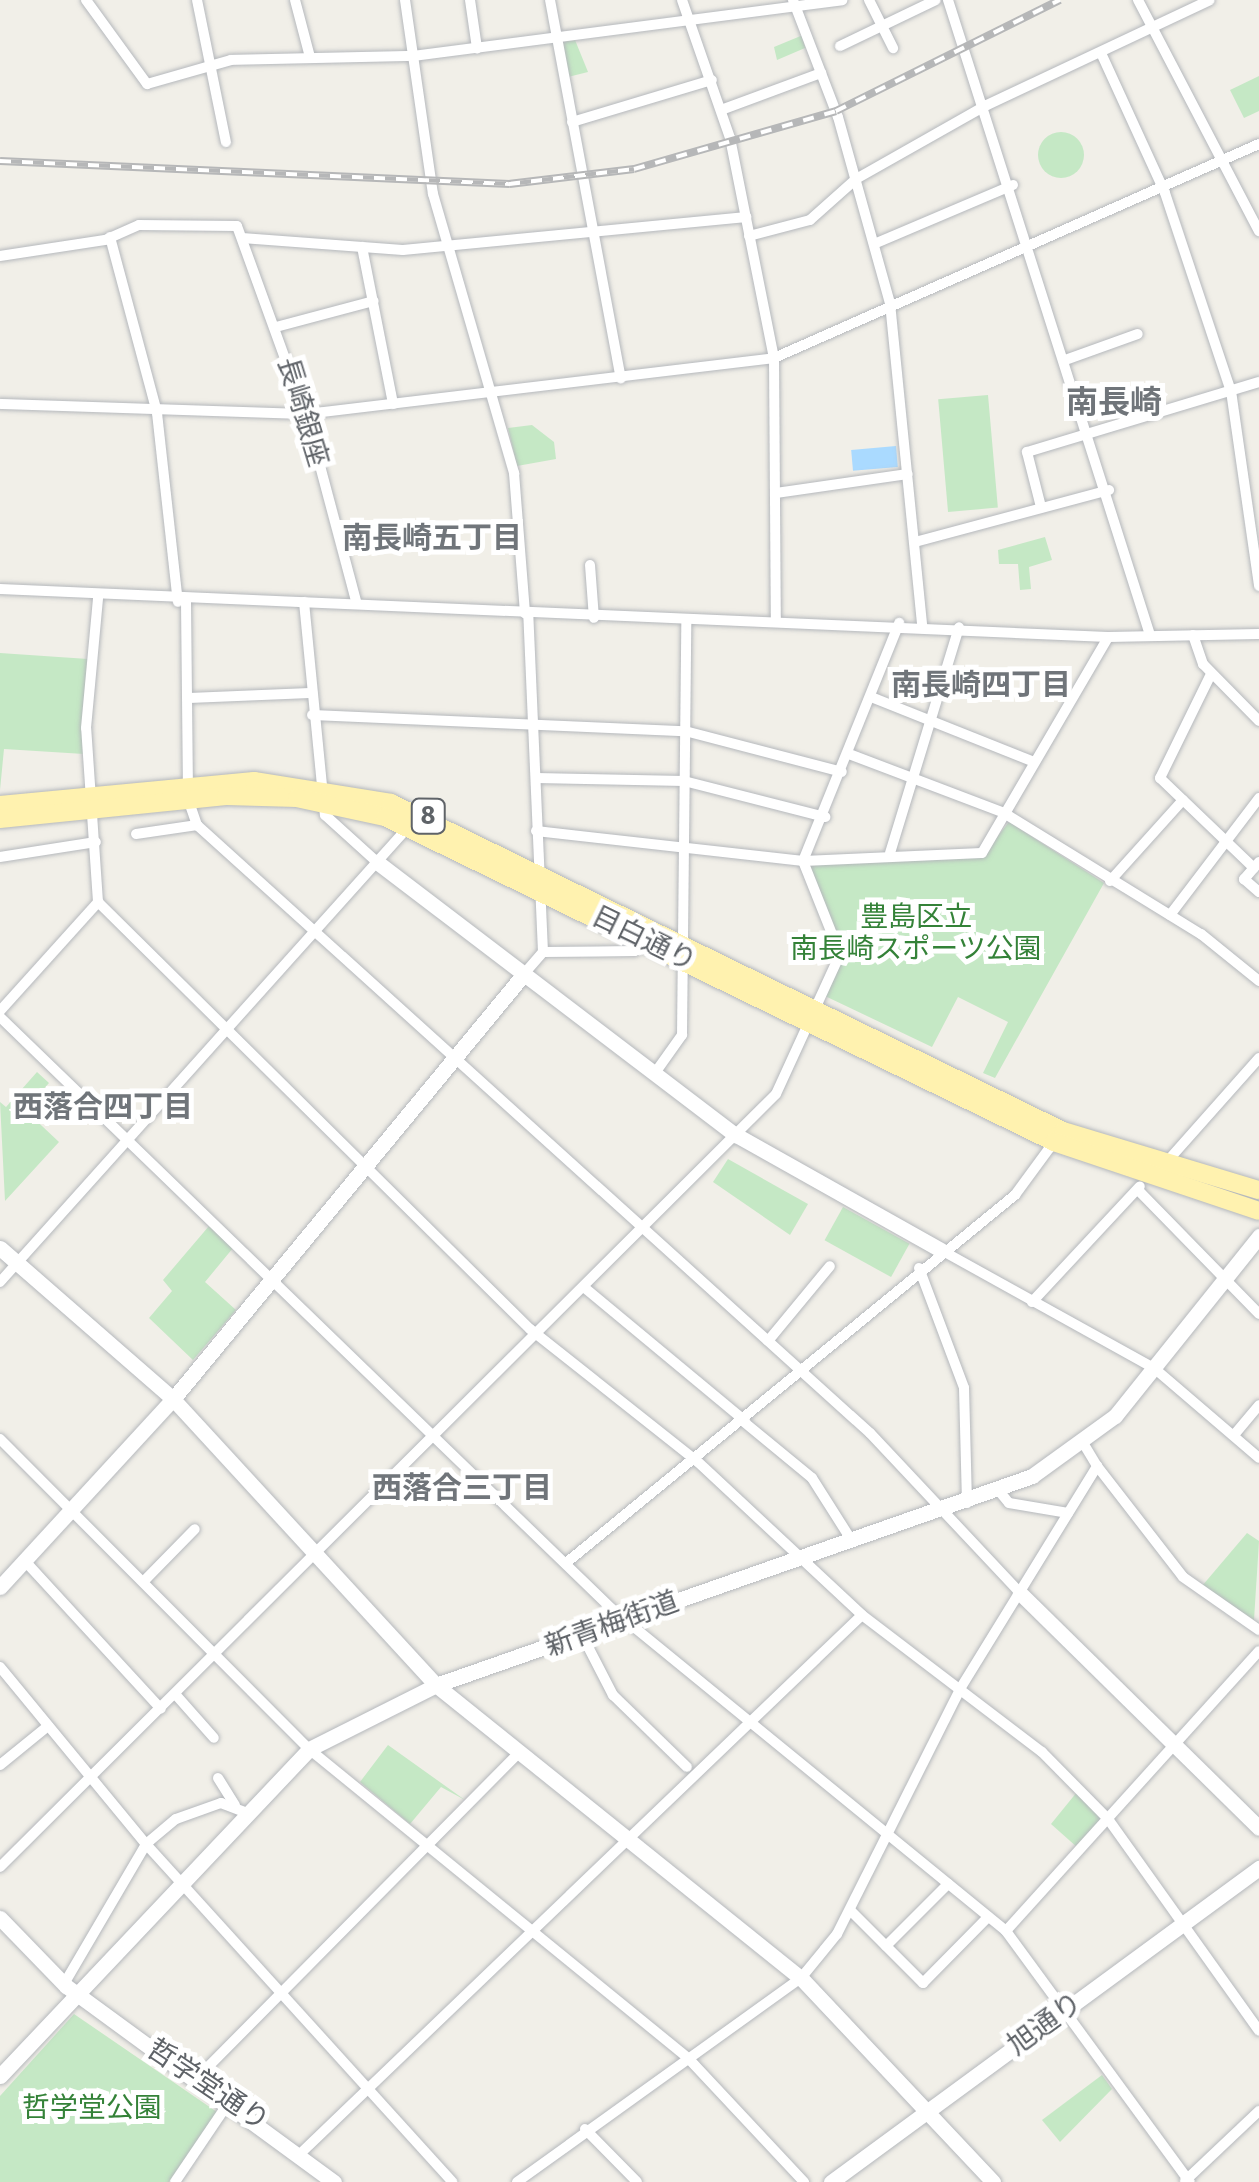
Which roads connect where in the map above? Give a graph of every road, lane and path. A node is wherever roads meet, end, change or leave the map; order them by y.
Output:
1 (86, 0) edge
2 (198, 0) edge
3 (295, 0) edge
4 (405, 0) edge
5 (470, 0) edge
6 (550, 0) edge
7 (682, 0) edge
8 (793, 0) edge
9 (842, 0) edge
10 (869, 0) edge
11 (936, 0) edge
12 (948, 0) edge
13 (1138, 0) edge
14 (1210, 0) edge
15 (798, 12) junction
16 (691, 24) junction
17 (882, 26) junction
18 (1152, 30) junction
19 (557, 39) junction
20 (840, 46) dead end
21 (478, 48) junction
22 (893, 48) dead end
23 (1101, 53) junction
24 (413, 56) junction
25 (310, 57) junction
26 (209, 66) junction
27 (822, 73) junction
28 (712, 80) junction
29 (988, 105) junction
30 (722, 110) junction
31 (572, 122) junction
32 (226, 142) dead end
33 (1259, 144) edge
34 (1223, 162) junction
35 (856, 179) junction
36 (1013, 185) junction
37 (1163, 188) junction
38 (746, 217) junction
39 (1259, 231) edge
40 (240, 232) junction
41 (593, 233) junction
42 (749, 236) junction
43 (110, 238) junction
44 (448, 243) junction
45 (874, 244) junction
46 (362, 247) junction
47 (1033, 247) junction
48 (0, 256) edge
49 (374, 301) junction
50 (891, 310) junction
51 (276, 327) junction
52 (1138, 334) dead end
53 (774, 358) junction
54 (1068, 359) junction
55 (620, 378) junction
56 (1259, 382) edge
57 (1231, 391) junction
58 (494, 392) junction
59 (0, 404) edge
60 (393, 404) junction
61 (157, 413) junction
62 (306, 414) junction
63 (1092, 437) junction
64 (908, 474) junction
65 (1109, 490) junction
66 (776, 494) junction
67 (1041, 507) junction
68 (914, 542) junction
69 (590, 565) dead end
70 (1259, 586) edge
71 (0, 589) edge
72 (98, 598) junction
73 (182, 602) junction
74 (304, 602) junction
75 (356, 602) junction
76 (526, 614) junction
77 (594, 618) junction
78 (686, 620) junction
79 (776, 621) junction
80 (899, 623) junction
81 (922, 624) junction
82 (959, 627) junction
83 (1259, 634) edge
84 (1150, 635) junction
85 (1192, 635) junction
86 (1108, 637) junction
87 (1211, 674) junction
88 (311, 693) junction
89 (871, 697) junction
90 (188, 698) junction
91 (312, 715) junction
92 (937, 717) junction
93 (1259, 720) edge
94 (533, 725) junction
95 (685, 731) junction
96 (849, 754) junction
97 (1034, 762) junction
98 (842, 772) junction
99 (917, 775) junction
100 (536, 778) junction
101 (684, 781) junction
102 (188, 792) junction
103 (323, 795) junction
104 (1259, 798) edge
105 (1183, 800) junction
106 (93, 802) junction
107 (0, 805) edge
108 (1004, 813) junction
109 (825, 818) junction
110 (0, 819) edge
111 (415, 819) junction
112 (197, 825) junction
113 (536, 831) junction
114 (136, 834) dead end
115 (96, 842) junction
116 (1226, 844) junction
117 (683, 849) junction
118 (890, 853) junction
119 (0, 857) edge
120 (803, 861) junction
121 (377, 862) junction
122 (1256, 864) edge
123 (541, 880) junction
124 (1110, 881) junction
125 (1259, 892) edge
126 (98, 902) junction
127 (1170, 915) junction
128 (314, 932) junction
129 (644, 939) junction
130 (685, 951) junction
131 (543, 952) junction
132 (523, 975) junction
133 (1259, 980) edge
134 (0, 1014) edge
135 (813, 1014) junction
136 (228, 1030) junction
137 (1259, 1058) edge
138 (454, 1060) junction
139 (656, 1073) junction
140 (736, 1135) junction
141 (127, 1140) junction
142 (1054, 1142) junction
143 (1163, 1166) junction
144 (366, 1168) junction
145 (1141, 1184) junction
146 (1259, 1190) edge
147 (1259, 1211) edge
148 (642, 1229) junction
149 (1259, 1236) edge
150 (0, 1248) edge
151 (942, 1250) junction
152 (17, 1263) junction
153 (830, 1266) dead end
154 (919, 1268) junction
155 (273, 1280) junction
156 (0, 1282) edge
157 (1222, 1283) junction
158 (585, 1288) junction
159 (1032, 1302) junction
160 (1259, 1314) edge
161 (538, 1336) junction
162 (768, 1342) junction
163 (1154, 1368) junction
164 (801, 1371) junction
165 (172, 1400) junction
166 (1259, 1405) edge
167 (744, 1421) junction
168 (1234, 1435) junction
169 (437, 1437) junction
170 (0, 1439) edge
171 (1084, 1444) junction
172 (1259, 1458) edge
173 (698, 1462) junction
174 (1096, 1466) junction
175 (1000, 1492) junction
176 (968, 1503) junction
177 (71, 1509) junction
178 (942, 1512) junction
179 (1068, 1513) junction
180 (195, 1529) dead end
181 (853, 1542) junction
182 (317, 1555) junction
183 (24, 1560) junction
184 (796, 1560) junction
185 (566, 1563) junction
186 (145, 1580) junction
187 (0, 1586) edge
188 (1020, 1593) junction
189 (862, 1615) junction
190 (624, 1620) junction
191 (1259, 1630) edge
192 (582, 1635) junction
193 (1259, 1650) edge
194 (218, 1653) junction
195 (0, 1666) edge
196 (436, 1685) junction
197 (960, 1689) junction
198 (176, 1695) junction
199 (161, 1709) junction
200 (749, 1724) junction
201 (48, 1726) junction
202 (214, 1738) dead end
203 (1175, 1744) junction
204 (309, 1750) junction
205 (518, 1753) junction
206 (0, 1765) edge
207 (692, 1771) junction
208 (92, 1777) junction
209 (218, 1778) dead end
210 (241, 1809) junction
211 (1108, 1819) junction
212 (1259, 1828) edge
213 (890, 1838) junction
214 (627, 1842) junction
215 (146, 1844) junction
216 (428, 1846) junction
217 (0, 1867) edge
218 (1259, 1868) edge
219 (182, 1883) junction
220 (948, 1884) junction
221 (851, 1910) junction
222 (988, 1917) junction
223 (0, 1918) edge
224 (1183, 1923) junction
225 (532, 1930) junction
226 (1006, 1932) junction
227 (886, 1946) junction
228 (801, 1978) junction
229 (70, 1989) junction
230 (281, 1993) junction
231 (1064, 2010) junction
232 (1259, 2030) edge
233 (686, 2058) junction
234 (0, 2076) edge
235 (197, 2078) junction
236 (368, 2089) junction
237 (230, 2101) junction
238 (926, 2111) junction
239 (1259, 2111) edge
240 (585, 2129) junction
241 (303, 2152) junction
242 (1187, 2181) edge
243 (175, 2182) edge
244 (334, 2182) edge
245 (452, 2182) edge
246 (517, 2182) edge
247 (637, 2182) edge
248 (804, 2182) edge
249 (831, 2182) edge
250 (992, 2182) edge

1 - 26 street
2 - 26 street
3 - 25 street
4 - 24 street
5 - 21 street
6 - 19 street
7 - 16 street
8 - 15 street
9 - 15 street
10 - 17 street
11 - 17 street
12 - 29 street
13 - 18 street
14 - 18 street
15 - 16 street
15 - 27 street
16 - 19 street
16 - 28 street
17 - 20 street
17 - 22 street
18 - 23 street
18 - 34 street
19 - 21 street
19 - 31 street
21 - 24 street
23 - 29 street
23 - 37 street
24 - 25 street
24 - 44 street
25 - 26 street
26 - 32 street
27 - 30 street
27 - 35 street
28 - 30 street
28 - 31 street
29 - 35 street
29 - 36 street
30 - 38 street
31 - 41 street
33 - 34 street
34 - 37 street
34 - 39 street
35 - 42 street
35 - 45 street
36 - 45 street
36 - 47 street
37 - 47 street
37 - 57 street
38 - 41 street
38 - 42 street
40 - 43 street
40 - 46 street
40 - 51 street, 長崎銀座
41 - 44 street
41 - 55 street
42 - 53 street
43 - 48 street
43 - 61 street
44 - 46 street
44 - 58 street
45 - 50 street
46 - 49 street
47 - 50 street
47 - 54 street
49 - 51 street
49 - 60 street
50 - 53 street
50 - 64 street
51 - 62 street, 長崎銀座
52 - 54 street
53 - 55 street
53 - 66 street
54 - 63 street
55 - 58 street
56 - 57 street
57 - 63 street
57 - 70 street
58 - 60 street
58 - 76 street
59 - 61 street
60 - 62 street
61 - 62 street
61 - 73 street
62 - 75 street, 長崎銀座
63 - 65 street
63 - 67 street
64 - 66 street
64 - 68 street
65 - 67 street
65 - 84 street
66 - 79 street
67 - 68 street
68 - 81 street
69 - 77 street
71 - 72 street
72 - 73 street
72 - 106 street
73 - 74 street
73 - 90 street
74 - 75 street
74 - 88 street
75 - 76 street
76 - 77 street
76 - 94 street
77 - 78 street
78 - 79 street
78 - 95 street
79 - 80 street
80 - 81 street
80 - 89 street
81 - 82 street
82 - 86 street
82 - 92 street
83 - 85 street
84 - 85 street
84 - 86 street
85 - 87 street
86 - 97 street
87 - 93 street
87 - 105 street
88 - 90 street
88 - 91 street
89 - 92 street
89 - 96 street
90 - 102 street
91 - 94 street
91 - 103 street
92 - 97 street
92 - 99 street
94 - 95 street
94 - 100 street
95 - 98 street
95 - 101 street
96 - 98 street
96 - 99 street
97 - 108 street
98 - 109 street
99 - 108 street
99 - 118 street
100 - 101 street
100 - 113 street
101 - 109 street
101 - 117 street
102 - 103 main road, 目白通り / 8
102 - 106 main road, 目白通り / 8
102 - 112 street
103 - 111 main road, 目白通り / 8
103 - 121 street
104 - 116 street
105 - 116 street
105 - 124 street
106 - 107 main road, 目白通り / 8
106 - 110 main road, 目白通り / 8
106 - 115 street
108 - 118 street
108 - 124 street
109 - 120 street
111 - 121 street
111 - 123 main road, 目白通り / 8
112 - 114 street
112 - 128 street
113 - 117 street
113 - 123 street
115 - 119 street
115 - 126 street
116 - 122 street
116 - 127 street
117 - 120 street
117 - 130 street
118 - 120 street
120 - 135 street
121 - 128 street
121 - 132 street
122 - 125 street
123 - 129 main road, 目白通り / 8
123 - 130 main road, 目白通り / 8
123 - 131 street
124 - 127 street
126 - 134 street
126 - 136 street
127 - 133 street
128 - 136 street
128 - 138 street
129 - 130 main road, 目白通り / 8
129 - 131 street
130 - 135 main road, 目白通り / 8
130 - 139 street
131 - 132 street
132 - 138 street
132 - 139 street
134 - 141 street
135 - 140 street
135 - 142 main road, 目白通り / 8
135 - 143 main road, 目白通り / 8
136 - 141 street
136 - 144 street
137 - 143 street
138 - 144 street
138 - 148 street
139 - 140 street
140 - 148 street
140 - 151 street
141 - 152 street
141 - 155 street
142 - 145 main road, 目白通り / 8
142 - 151 street
143 - 146 main road, 目白通り / 8
144 - 155 street
144 - 161 street
145 - 147 main road, 目白通り / 8
145 - 157 street
145 - 159 street
148 - 158 street
148 - 162 street
149 - 157 street, 新青梅街道
150 - 152 street
151 - 154 street
151 - 159 street
152 - 156 street
152 - 165 street
153 - 162 street
154 - 164 street
154 - 176 street
155 - 165 street
155 - 169 street
157 - 160 street
157 - 163 street, 新青梅街道
158 - 161 street
158 - 167 street
159 - 163 street
161 - 169 street
161 - 173 street
162 - 164 street
163 - 168 street
163 - 171 street, 新青梅街道
164 - 167 street
164 - 178 street
165 - 177 street
165 - 182 street
166 - 168 street
167 - 173 street
167 - 181 street
168 - 172 street
169 - 182 street
169 - 185 street
170 - 177 street
171 - 174 street
171 - 175 street, 新青梅街道
173 - 184 street
173 - 185 street
174 - 179 street
174 - 191 street
175 - 176 street, 新青梅街道
175 - 179 street
176 - 178 street, 新青梅街道
177 - 183 street
177 - 186 street
178 - 181 street, 新青梅街道
178 - 188 street
179 - 188 street
180 - 186 street
181 - 184 street, 新青梅街道
182 - 194 street
182 - 196 street
183 - 187 street
183 - 199 street
184 - 189 street
184 - 190 street, 新青梅街道
185 - 190 street
186 - 194 street
188 - 197 street
188 - 203 street
189 - 197 street
189 - 200 street
190 - 192 street, 新青梅街道
190 - 200 street
192 - 196 street, 新青梅街道
192 - 207 street
193 - 203 street
194 - 198 street
194 - 204 street
195 - 201 street
196 - 204 street, 新青梅街道
196 - 205 street
197 - 211 street
197 - 213 street
198 - 199 street
198 - 202 street
199 - 208 street
200 - 207 street
200 - 213 street
201 - 206 street
201 - 208 street
203 - 211 street
203 - 212 street
204 - 210 street, 新青梅街道
204 - 216 street
205 - 214 street
205 - 216 street
207 - 214 street
208 - 215 street
208 - 217 street
209 - 210 street
210 - 215 street
210 - 219 street, 新青梅街道
211 - 224 street
211 - 226 street
213 - 220 street
213 - 221 street
214 - 225 street
214 - 228 street
215 - 219 street
215 - 229 street
216 - 225 street
216 - 230 street
218 - 224 street, 旭通り
219 - 229 street, 新青梅街道
219 - 230 street
220 - 222 street
220 - 227 street
221 - 227 street
221 - 228 street
222 - 226 street
222 - 227 street
223 - 229 street, 哲学堂通り
224 - 231 street, 旭通り
224 - 232 street
225 - 233 street
225 - 236 street
226 - 231 street
228 - 233 street
228 - 238 street
229 - 234 street, 新青梅街道
229 - 235 street, 哲学堂通り
230 - 235 street
230 - 236 street
231 - 238 street, 旭通り
231 - 242 street
233 - 240 street
233 - 248 street
235 - 237 street, 哲学堂通り
236 - 241 street
236 - 245 street
237 - 241 street, 哲学堂通り
237 - 243 street
238 - 249 street, 旭通り
238 - 250 street
239 - 242 street
240 - 246 street
240 - 247 street
241 - 244 street, 哲学堂通り

